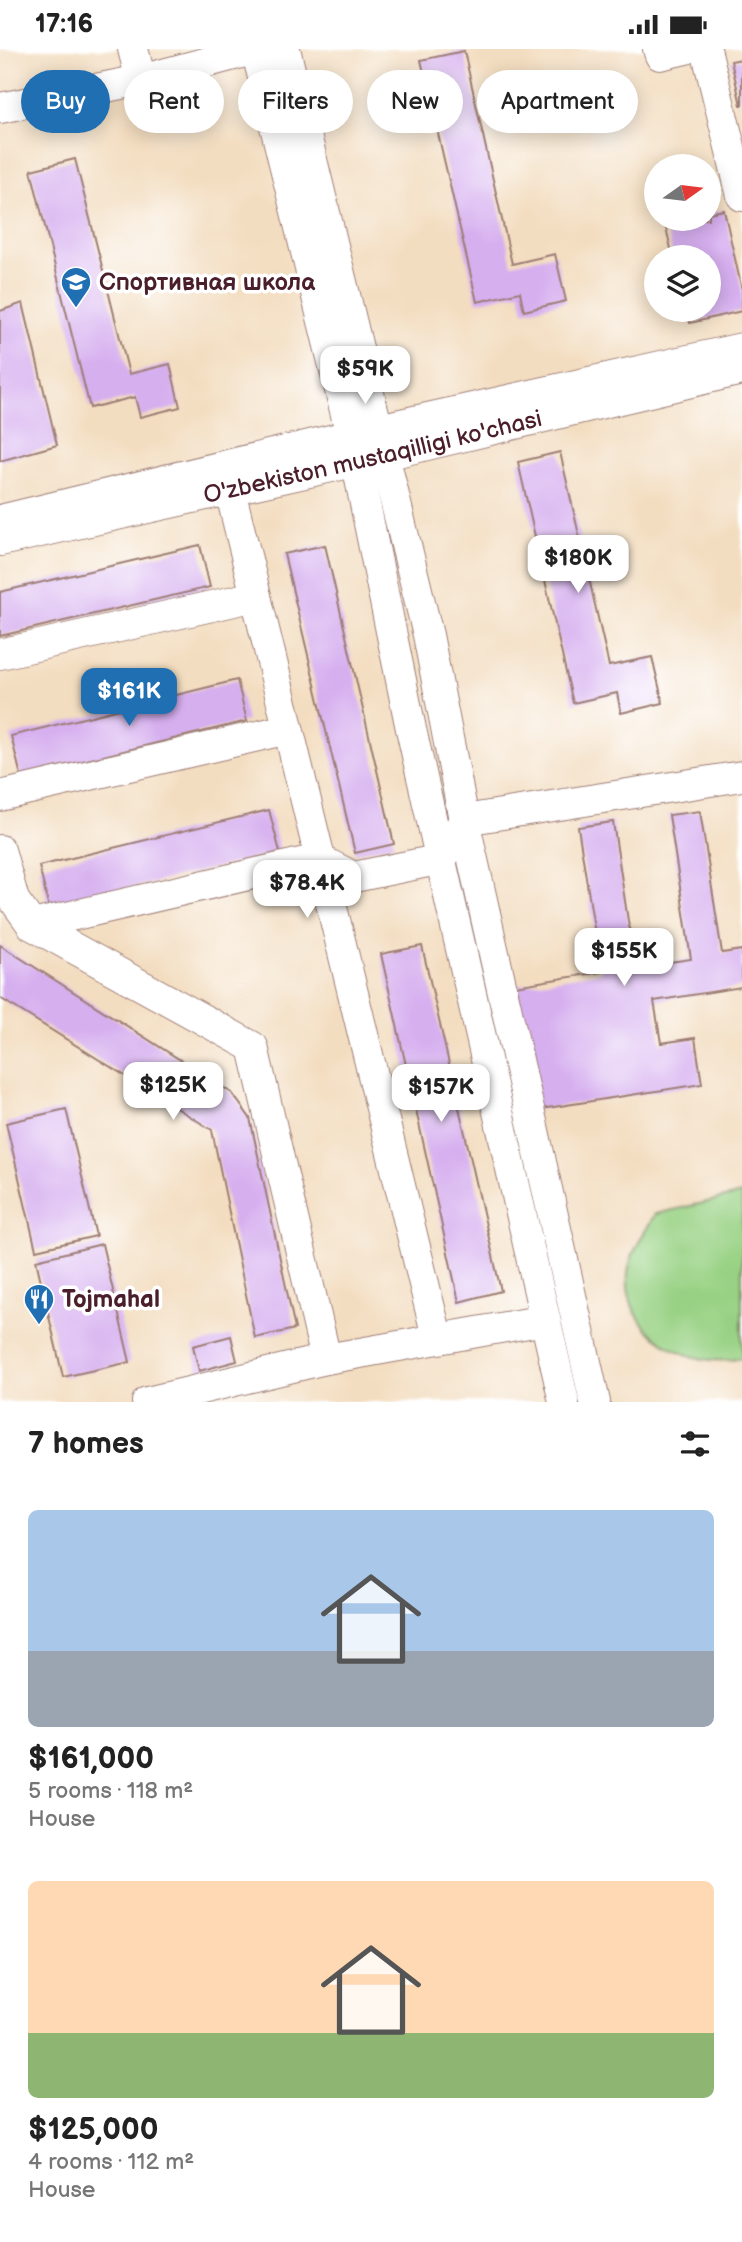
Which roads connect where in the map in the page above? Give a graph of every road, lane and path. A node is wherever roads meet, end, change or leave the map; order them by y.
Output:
1 (133, 49) edge
2 (256, 49) edge
3 (285, 49) edge
4 (658, 49) edge
5 (686, 49) edge
6 (706, 49) edge
7 (138, 70) edge
8 (178, 70) edge
9 (124, 83) edge
10 (0, 109) edge
11 (742, 196) edge
12 (742, 348) edge
13 (742, 370) edge
14 (368, 445) junction
15 (230, 490) junction
16 (0, 520) edge
17 (0, 541) edge
18 (256, 596) junction
19 (0, 654) edge
20 (288, 729) junction
21 (742, 776) edge
22 (0, 796) edge
23 (464, 820) junction
24 (0, 850) edge
25 (318, 859) junction
26 (442, 859) junction
27 (32, 925) junction
28 (545, 1320) junction
29 (437, 1337) junction
30 (326, 1359) junction
31 (147, 1402) edge
32 (564, 1402) edge
33 (595, 1402) edge

1 - 7 street
2 - 8 street
2 - 14 street
3 - 14 street
4 - 5 street
6 - 11 street
9 - 10 street
12 - 14 street, O'zbekiston mustaqilligi ko'chasi
13 - 14 street, O'zbekiston mustaqilligi ko'chasi
14 - 15 street, O'zbekiston mustaqilligi ko'chasi
14 - 16 street, O'zbekiston mustaqilligi ko'chasi
14 - 23 street
14 - 26 street
15 - 17 street, O'zbekiston mustaqilligi ko'chasi
15 - 18 street
18 - 19 street
18 - 20 street
20 - 22 street
20 - 25 street
21 - 23 street
23 - 26 street
23 - 33 street
24 - 27 street
25 - 26 street
25 - 27 street
25 - 29 street
26 - 28 street
27 - 30 street
28 - 29 street
28 - 32 street
29 - 30 street
30 - 31 street

